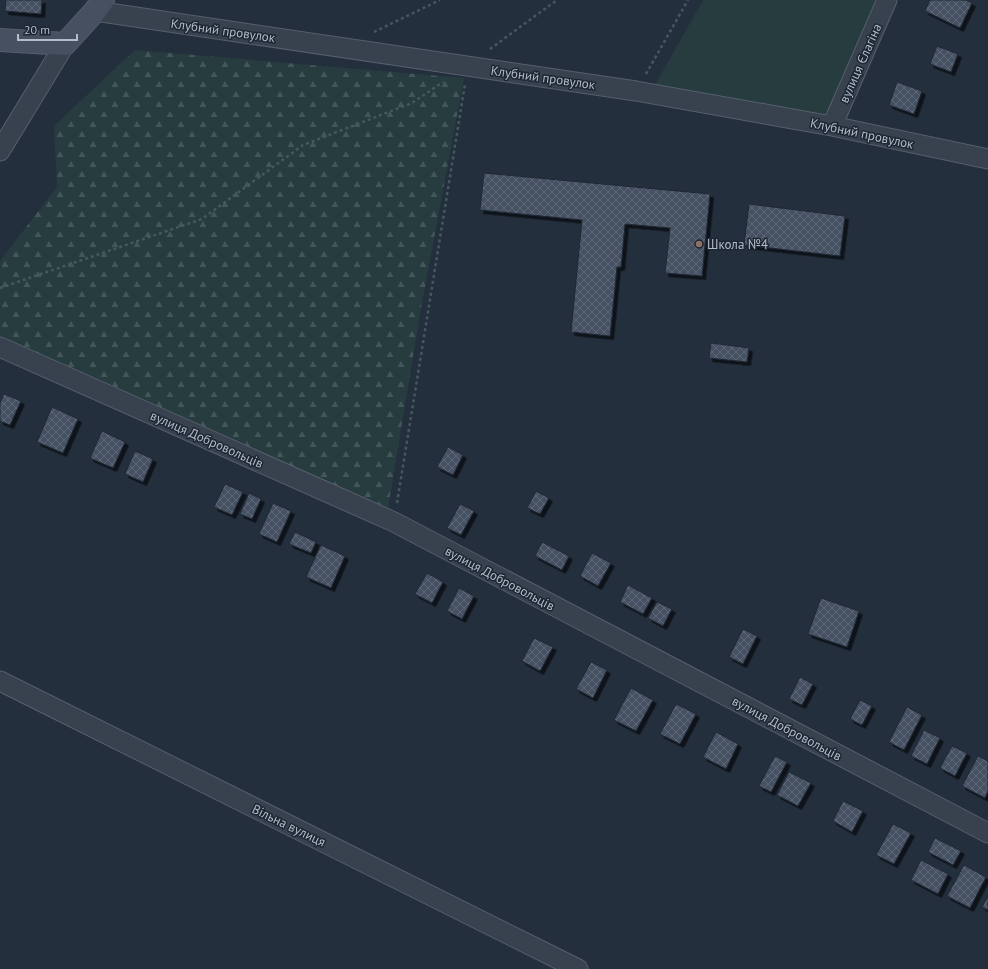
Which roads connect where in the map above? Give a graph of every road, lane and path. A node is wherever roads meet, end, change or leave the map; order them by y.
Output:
1 (440, 0) edge
2 (557, 0) edge
3 (688, 0) edge
4 (887, 0) edge
5 (99, 6) edge
6 (370, 34) dead end
7 (0, 40) edge
8 (65, 44) junction
9 (468, 66) junction
10 (636, 91) junction
11 (832, 126) junction
12 (0, 151) edge
13 (988, 159) edge
14 (0, 288) edge
15 (0, 347) edge
16 (394, 522) junction
17 (0, 681) edge
18 (988, 833) edge
19 (578, 969) edge

1 - 6 path
2 - 9 path
3 - 10 path
4 - 11 street, вулиця Єлагіна
5 - 8 main road
5 - 9 street, Клубний провулок
7 - 8 main road
8 - 12 street
9 - 10 street, Клубний провулок
9 - 14 path
9 - 16 path
10 - 11 street, Клубний провулок
11 - 13 street, Клубний провулок
15 - 16 street, вулиця Добровольців
16 - 18 street, вулиця Добровольців
17 - 19 street, Вільна вулиця

